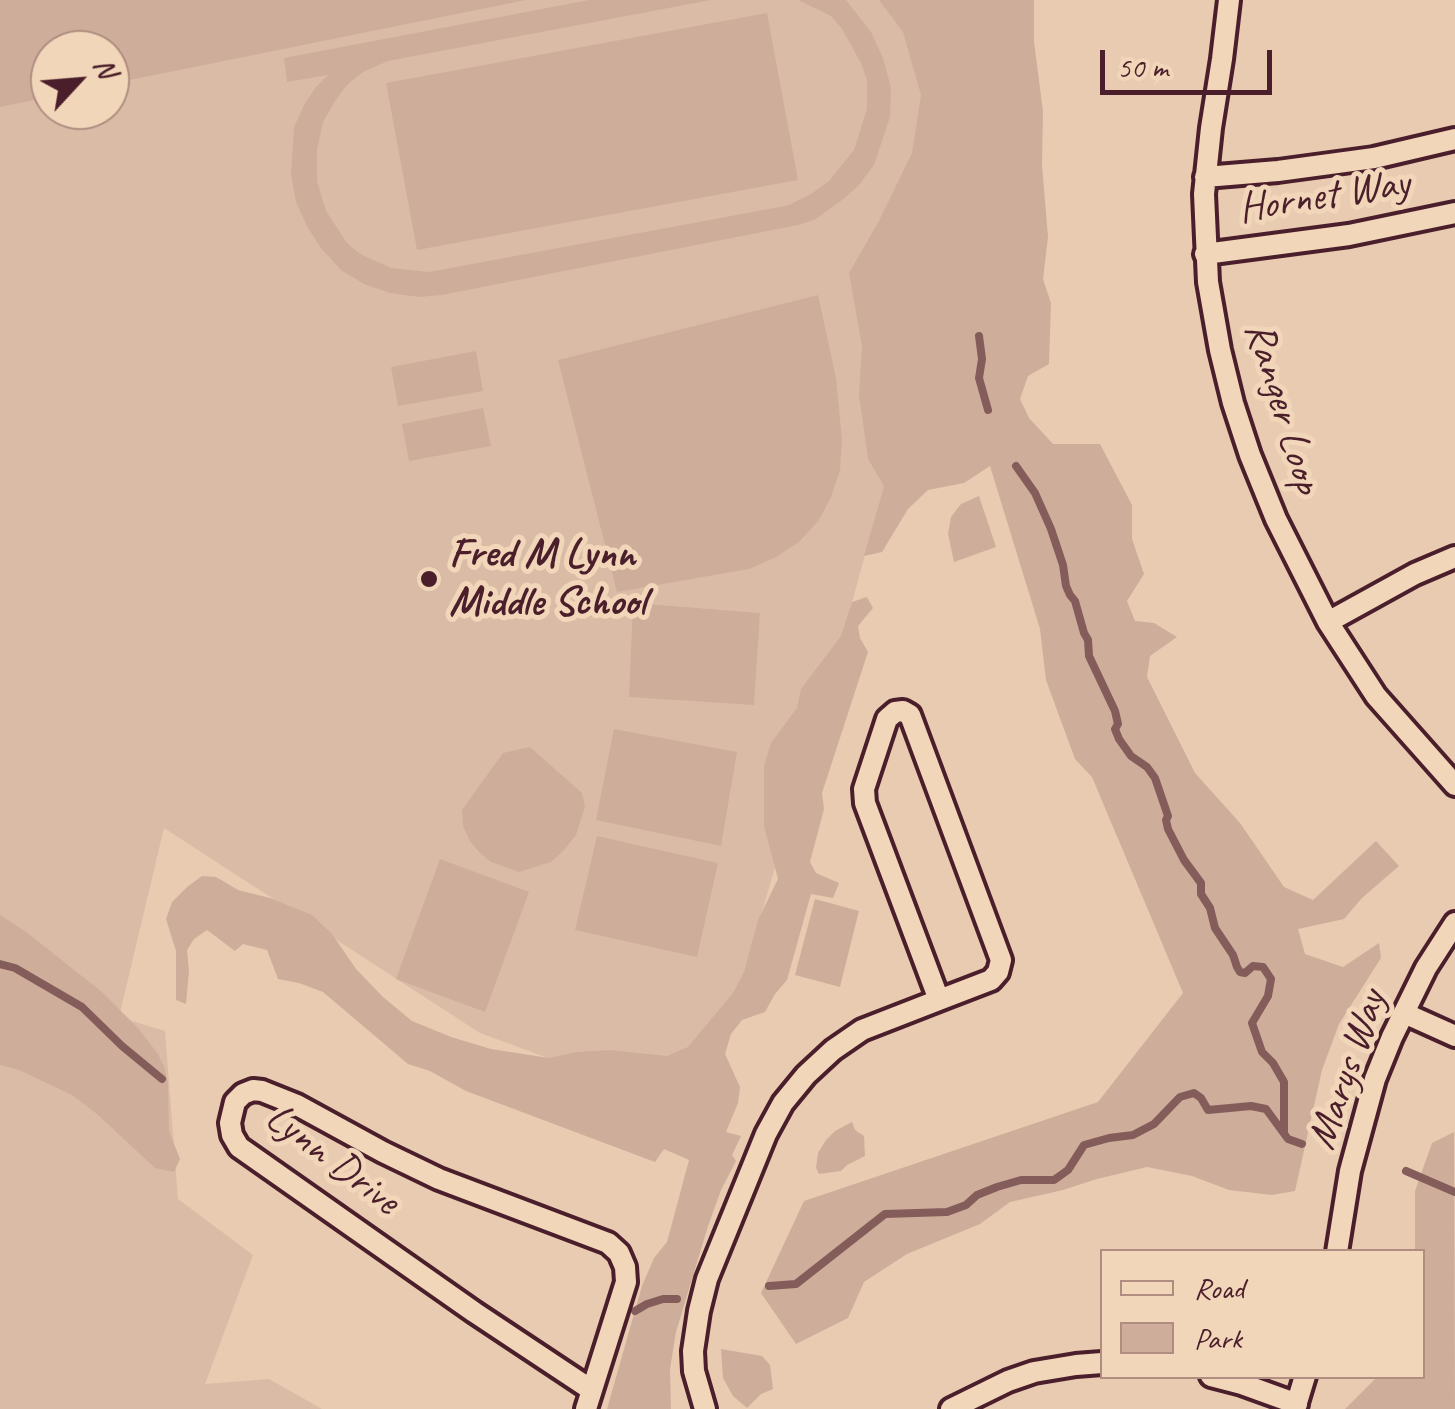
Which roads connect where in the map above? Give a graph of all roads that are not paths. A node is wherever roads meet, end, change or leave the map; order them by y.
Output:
1 (1229, 0) edge
2 (1455, 139) edge
3 (1205, 177) junction
4 (1455, 213) edge
5 (1205, 254) junction
6 (1455, 558) edge
7 (1328, 622) junction
8 (1455, 785) edge
9 (1455, 923) edge
10 (939, 1000) junction
11 (1404, 1013) junction
12 (1455, 1036) edge
13 (1338, 1249) edge
14 (1100, 1363) edge
15 (1223, 1379) edge
16 (1304, 1379) edge
17 (588, 1399) edge
18 (1296, 1406) edge
19 (705, 1409) edge
20 (951, 1409) edge

1 - 3 street, Ranger Loop
2 - 3 street, Hornet Way
3 - 5 street, Ranger Loop
4 - 5 street, Hornet Way
5 - 7 street, Ranger Loop
6 - 7 street
7 - 8 street, Ranger Loop
9 - 11 street, Marys Way
10 - 10 street
10 - 19 street
11 - 12 street
11 - 13 street, Marys Way
14 - 20 street
15 - 18 street
16 - 18 street
17 - 17 street, Lynn Drive

